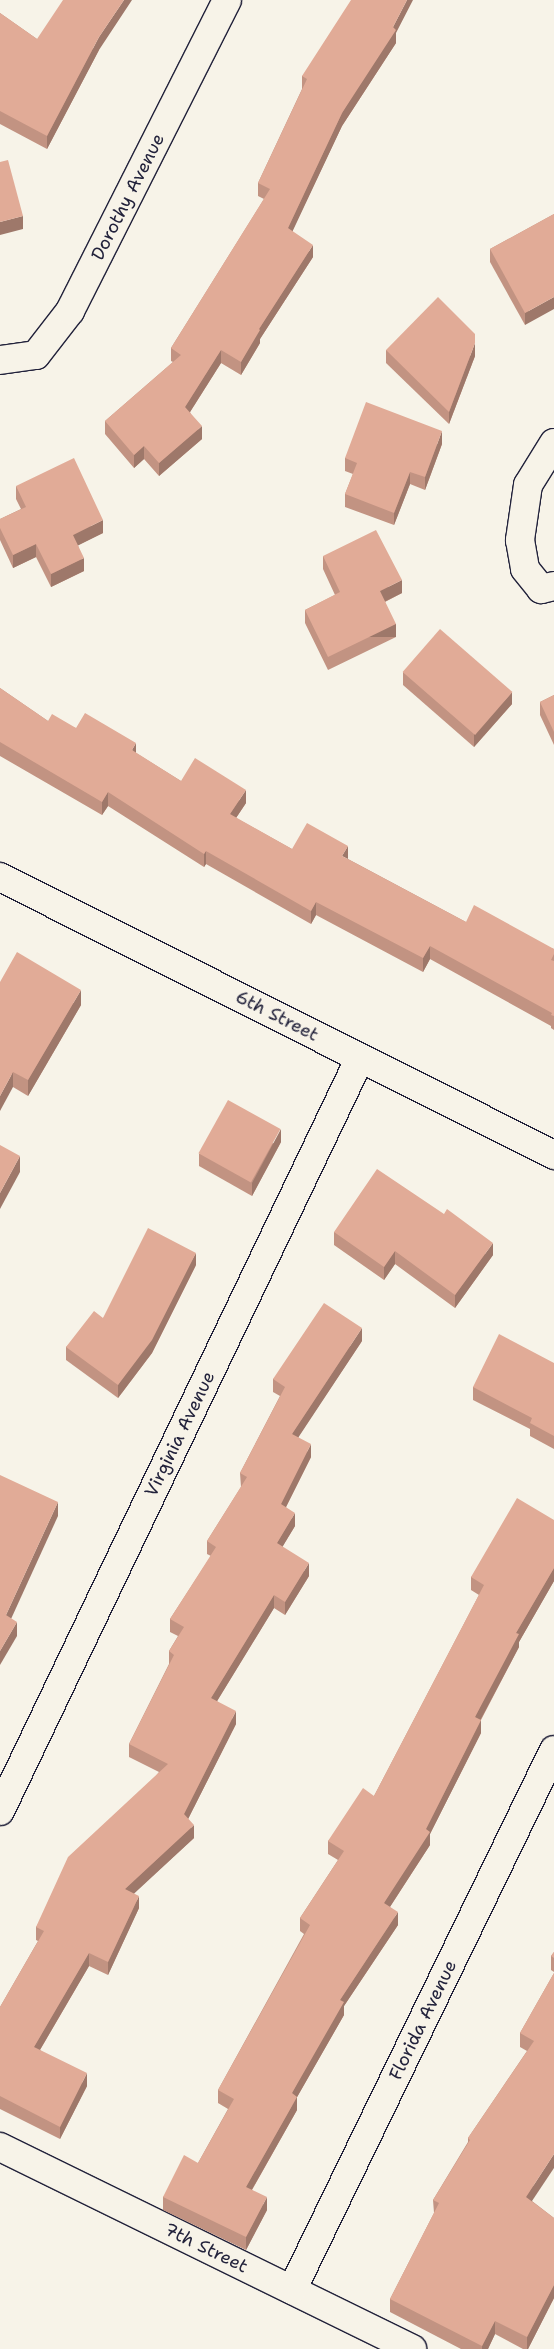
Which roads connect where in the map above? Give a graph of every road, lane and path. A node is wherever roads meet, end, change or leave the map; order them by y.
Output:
1 (227, 0) edge
2 (0, 360) edge
3 (554, 443) edge
4 (554, 586) edge
5 (0, 877) edge
6 (360, 1058) junction
7 (554, 1155) edge
8 (554, 1750) edge
9 (0, 1811) edge
10 (0, 2148) edge
11 (292, 2290) junction
12 (412, 2349) edge

1 - 2 street, Dorothy Avenue
3 - 4 street
5 - 6 street, 6th Street
6 - 7 street, 6th Street
6 - 9 street, Virginia Avenue
8 - 11 street, Florida Avenue
10 - 11 street, 7th Street
11 - 12 street, 7th Street

